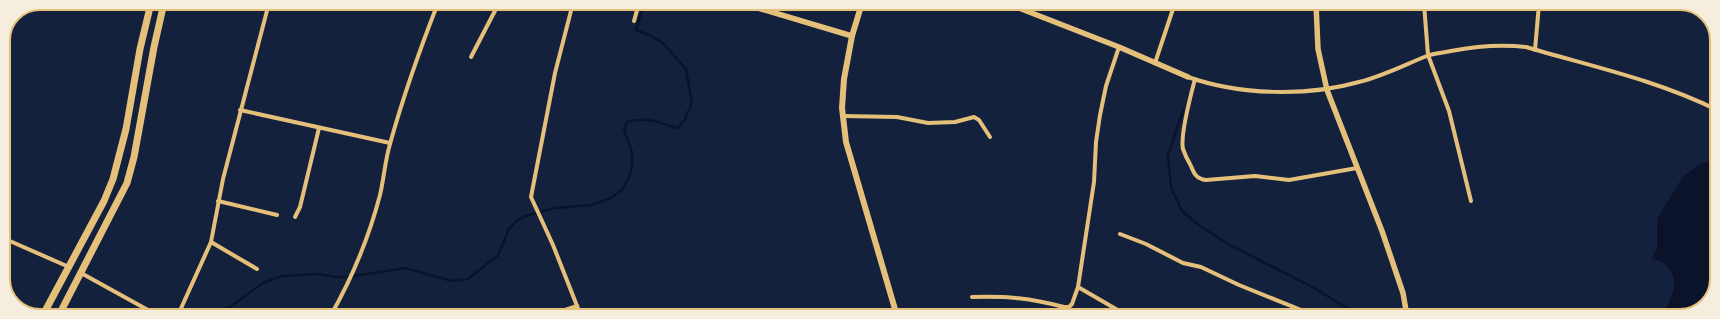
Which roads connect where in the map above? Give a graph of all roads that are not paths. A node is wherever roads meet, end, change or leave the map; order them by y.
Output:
1 (149, 10) edge
2 (162, 10) edge
3 (267, 10) edge
4 (436, 10) edge
5 (496, 10) edge
6 (571, 10) edge
7 (637, 10) edge
8 (773, 10) edge
9 (860, 10) edge
10 (1024, 10) edge
11 (1173, 10) edge
12 (1316, 10) edge
13 (1424, 10) edge
14 (1538, 10) edge
15 (634, 21) dead end
16 (852, 36) junction
17 (1119, 47) junction
18 (1535, 50) junction
19 (1428, 55) junction
20 (471, 57) dead end
21 (1155, 63) junction
22 (1192, 78) junction
23 (1327, 90) junction
24 (1710, 107) edge
25 (240, 110) junction
26 (843, 116) junction
27 (318, 128) junction
28 (126, 129) junction
29 (139, 132) junction
30 (990, 137) dead end
31 (390, 143) junction
32 (1357, 168) junction
33 (218, 201) junction
34 (1471, 201) dead end
35 (277, 215) dead end
36 (295, 218) dead end
37 (1120, 234) dead end
38 (10, 241) edge
39 (212, 242) junction
40 (69, 267) junction
41 (257, 269) dead end
42 (81, 273) junction
43 (1078, 287) junction
44 (972, 297) dead end
45 (577, 306) junction
46 (46, 309) edge
47 (62, 309) edge
48 (146, 309) edge
49 (181, 309) edge
50 (334, 309) edge
51 (568, 309) edge
52 (578, 309) edge
53 (895, 309) edge
54 (1116, 309) edge
55 (1298, 309) edge
56 (1406, 309) edge

1 - 28 highway
2 - 29 highway
3 - 25 street
4 - 31 street
5 - 20 street
6 - 45 street
7 - 15 street
8 - 16 street
9 - 16 main road
10 - 17 street
11 - 21 street
12 - 23 street
13 - 19 street
14 - 18 street
16 - 26 main road
17 - 21 street
17 - 43 street
18 - 19 street
18 - 24 street
19 - 23 street
19 - 34 street
21 - 22 street
22 - 23 street
22 - 32 street
23 - 32 street
25 - 27 street
25 - 33 street
26 - 30 street
26 - 53 main road
27 - 31 street
27 - 36 street
28 - 29 highway
28 - 40 highway
29 - 42 highway
31 - 50 street
32 - 56 street
33 - 35 street
33 - 39 street
37 - 55 street
38 - 40 street
39 - 41 street
39 - 49 street
40 - 46 highway
42 - 47 highway
42 - 48 street
43 - 44 street
43 - 54 street
45 - 51 street
45 - 52 street

